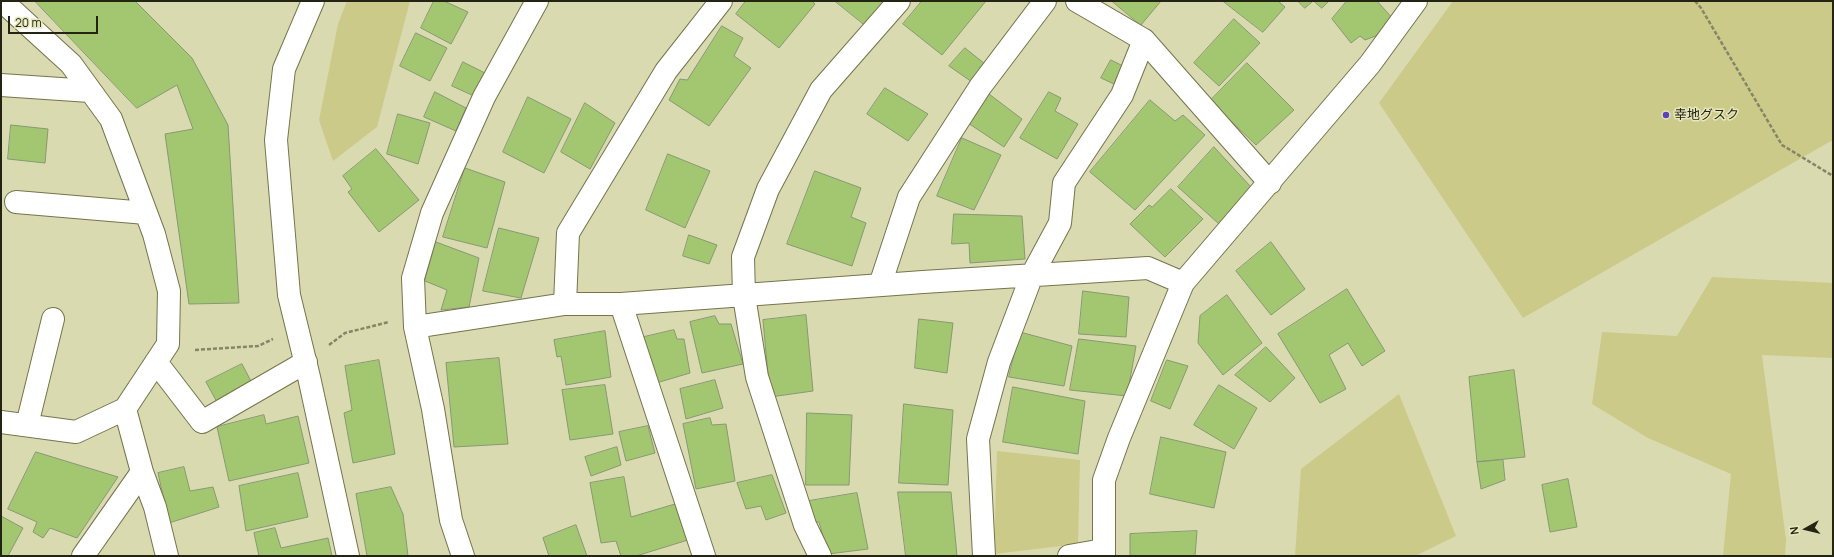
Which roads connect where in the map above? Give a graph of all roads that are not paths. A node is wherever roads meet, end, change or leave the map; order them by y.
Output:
1 (2, 1) edge
2 (313, 1) edge
3 (537, 1) edge
4 (721, 1) edge
5 (899, 1) edge
6 (1045, 1) edge
7 (1077, 1) edge
8 (1416, 1) edge
9 (1144, 40) junction
10 (1, 85) edge
11 (90, 91) junction
12 (1270, 183) junction
13 (16, 202) dead end
14 (146, 213) junction
15 (1032, 275) junction
16 (1183, 283) junction
17 (880, 285) junction
18 (744, 296) junction
19 (565, 304) junction
20 (621, 304) junction
21 (53, 319) dead end
22 (415, 322) junction
23 (156, 362) junction
24 (306, 362) junction
25 (125, 409) junction
26 (1, 422) edge
27 (27, 425) junction
28 (142, 472) junction
29 (1103, 553) edge
30 (83, 556) edge
31 (167, 556) edge
32 (348, 556) edge
33 (463, 556) edge
34 (704, 556) edge
35 (820, 556) edge
36 (984, 556) edge
37 (1069, 556) edge

1 - 11 street
2 - 24 street
3 - 22 street
4 - 19 street
5 - 18 street
6 - 17 street
7 - 9 street
8 - 12 street
9 - 12 street
9 - 15 street
10 - 11 street
11 - 14 street
12 - 16 street
13 - 14 street
14 - 23 street
15 - 16 street
15 - 17 street
15 - 36 street
16 - 29 street
17 - 18 street
18 - 20 street
18 - 35 street
19 - 20 street
19 - 22 street
20 - 34 street
21 - 27 street
22 - 33 street
23 - 24 street
23 - 25 street
24 - 32 street
25 - 27 street
25 - 28 street
26 - 27 street
28 - 30 street
28 - 31 street
29 - 37 street

